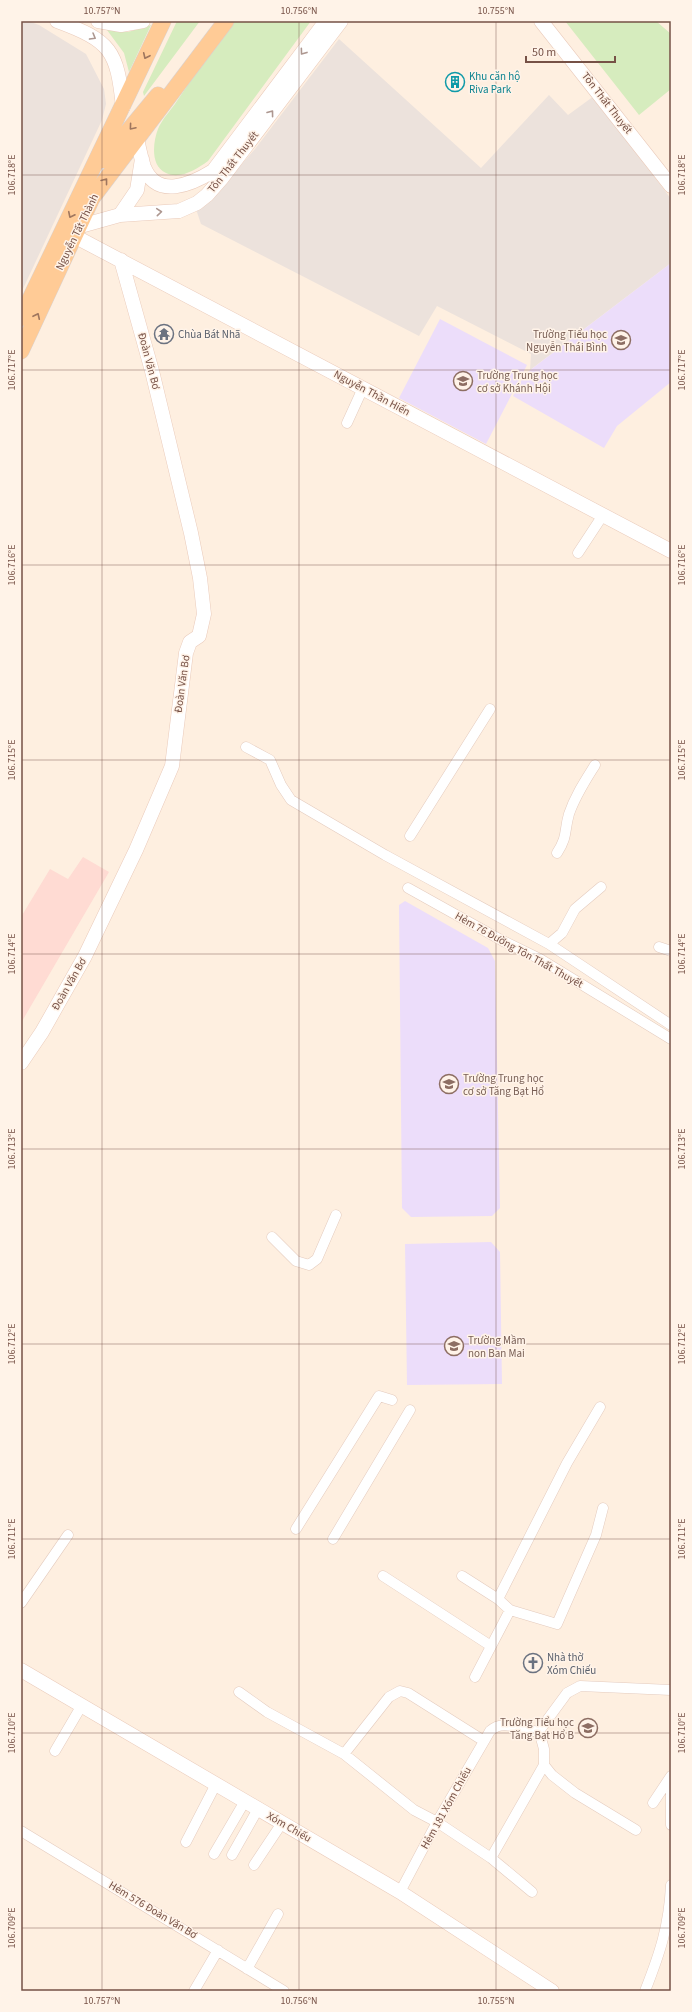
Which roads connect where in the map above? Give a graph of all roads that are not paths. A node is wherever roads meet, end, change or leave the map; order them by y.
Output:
1 (57, 21) edge
2 (98, 21) edge
3 (143, 21) edge
4 (163, 21) edge
5 (213, 21) edge
6 (226, 21) edge
7 (326, 21) edge
8 (341, 21) edge
9 (541, 21) edge
10 (161, 100) junction
11 (123, 107) junction
12 (137, 139) junction
13 (142, 158) junction
14 (88, 180) junction
15 (671, 186) edge
16 (120, 215) junction
17 (76, 231) junction
18 (121, 260) junction
19 (21, 318) edge
20 (21, 351) edge
21 (363, 388) junction
22 (347, 423) dead end
23 (603, 515) junction
24 (671, 551) edge
25 (578, 554) dead end
26 (490, 709) dead end
27 (246, 747) dead end
28 (595, 765) dead end
29 (410, 836) dead end
30 (558, 853) dead end
31 (601, 887) dead end
32 (408, 888) dead end
33 (549, 944) junction
34 (659, 947) dead end
35 (671, 951) edge
36 (671, 1025) edge
37 (671, 1040) edge
38 (21, 1063) edge
39 (336, 1215) dead end
40 (272, 1237) dead end
41 (392, 1400) dead end
42 (600, 1407) dead end
43 (410, 1410) dead end
44 (603, 1508) dead end
45 (296, 1529) dead end
46 (68, 1535) dead end
47 (333, 1539) dead end
48 (383, 1576) dead end
49 (462, 1576) dead end
50 (498, 1599) junction
51 (21, 1603) edge
52 (510, 1610) junction
53 (491, 1646) junction
54 (21, 1670) edge
55 (474, 1677) dead end
56 (671, 1690) edge
57 (239, 1692) dead end
58 (82, 1705) junction
59 (539, 1731) junction
60 (484, 1741) junction
61 (55, 1751) dead end
62 (344, 1754) junction
63 (544, 1765) junction
64 (671, 1776) edge
65 (216, 1784) junction
66 (246, 1801) junction
67 (653, 1803) dead end
68 (258, 1809) junction
69 (437, 1822) junction
70 (282, 1823) junction
71 (671, 1825) edge
72 (636, 1830) dead end
73 (21, 1831) edge
74 (186, 1842) dead end
75 (214, 1854) dead end
76 (232, 1855) dead end
77 (491, 1858) junction
78 (254, 1865) dead end
79 (671, 1885) edge
80 (400, 1892) junction
81 (532, 1892) dead end
82 (278, 1914) dead end
83 (218, 1950) junction
84 (247, 1969) junction
85 (194, 1991) edge
86 (284, 1991) edge
87 (552, 1991) edge
88 (645, 1991) edge

1 -> 11 street
2 - 3 street
4 -> 11 main road, Nguyễn Tất Thành
5 - 10 main road
6 - 10 main road
7 -> 13 street, Tôn Thất Thuyết
16 -> 8 street, Tôn Thất Thuyết
9 - 15 street, Tôn Thất Thuyết
10 - 12 main road, Nguyễn Tất Thành
10 -> 14 main road, Nguyễn Tất Thành
11 - 14 main road, Nguyễn Tất Thành
12 - 13 street
17 -> 12 main road, Nguyễn Tất Thành
13 - 16 street
14 -> 19 main road, Nguyễn Tất Thành
16 - 17 street, Tôn Thất Thuyết
17 - 18 street, Nguyễn Thần Hiến
20 -> 17 main road, Nguyễn Tất Thành
18 - 21 street, Nguyễn Thần Hiến
18 - 38 street, Đoàn Văn Bơ
21 - 22 street
21 - 23 street, Nguyễn Thần Hiến
23 - 24 street, Nguyễn Thần Hiến
23 - 25 street
26 - 29 street
27 - 33 street
28 - 30 street
31 - 33 street
32 - 37 street, Hẻm 76 Đường Tôn Thất Thuyết
33 - 36 street
34 - 35 street
39 - 40 street
41 - 45 street
42 - 50 street
43 - 47 street
44 - 52 street
46 - 51 street
48 - 53 street
49 - 50 street
50 - 52 street
52 - 53 street
53 - 55 street
54 - 58 street, Xóm Chiếu
56 - 59 street
57 - 62 street
58 - 61 street
58 - 65 street, Xóm Chiếu
59 - 60 street, Hẻm 181 Xóm Chiếu
59 - 63 street
60 - 62 street
60 - 69 street, Hẻm 181 Xóm Chiếu
62 - 69 street
63 - 72 street
63 - 77 street
64 - 67 street
64 - 71 street
65 - 66 street, Xóm Chiếu
65 - 74 street
66 - 68 street, Xóm Chiếu
66 - 75 street
68 - 70 street, Xóm Chiếu
68 - 76 street
69 - 77 street
69 - 80 street, Hẻm 181 Xóm Chiếu
70 - 78 street
70 - 80 street, Xóm Chiếu
73 - 83 street, Hẻm 576 Đoàn Văn Bơ
77 - 81 street
79 - 88 street
80 - 87 street, Xóm Chiếu
82 - 84 street
83 - 84 street, Hẻm 576 Đoàn Văn Bơ
83 - 85 street
84 - 86 street, Hẻm 576 Đoàn Văn Bơ

